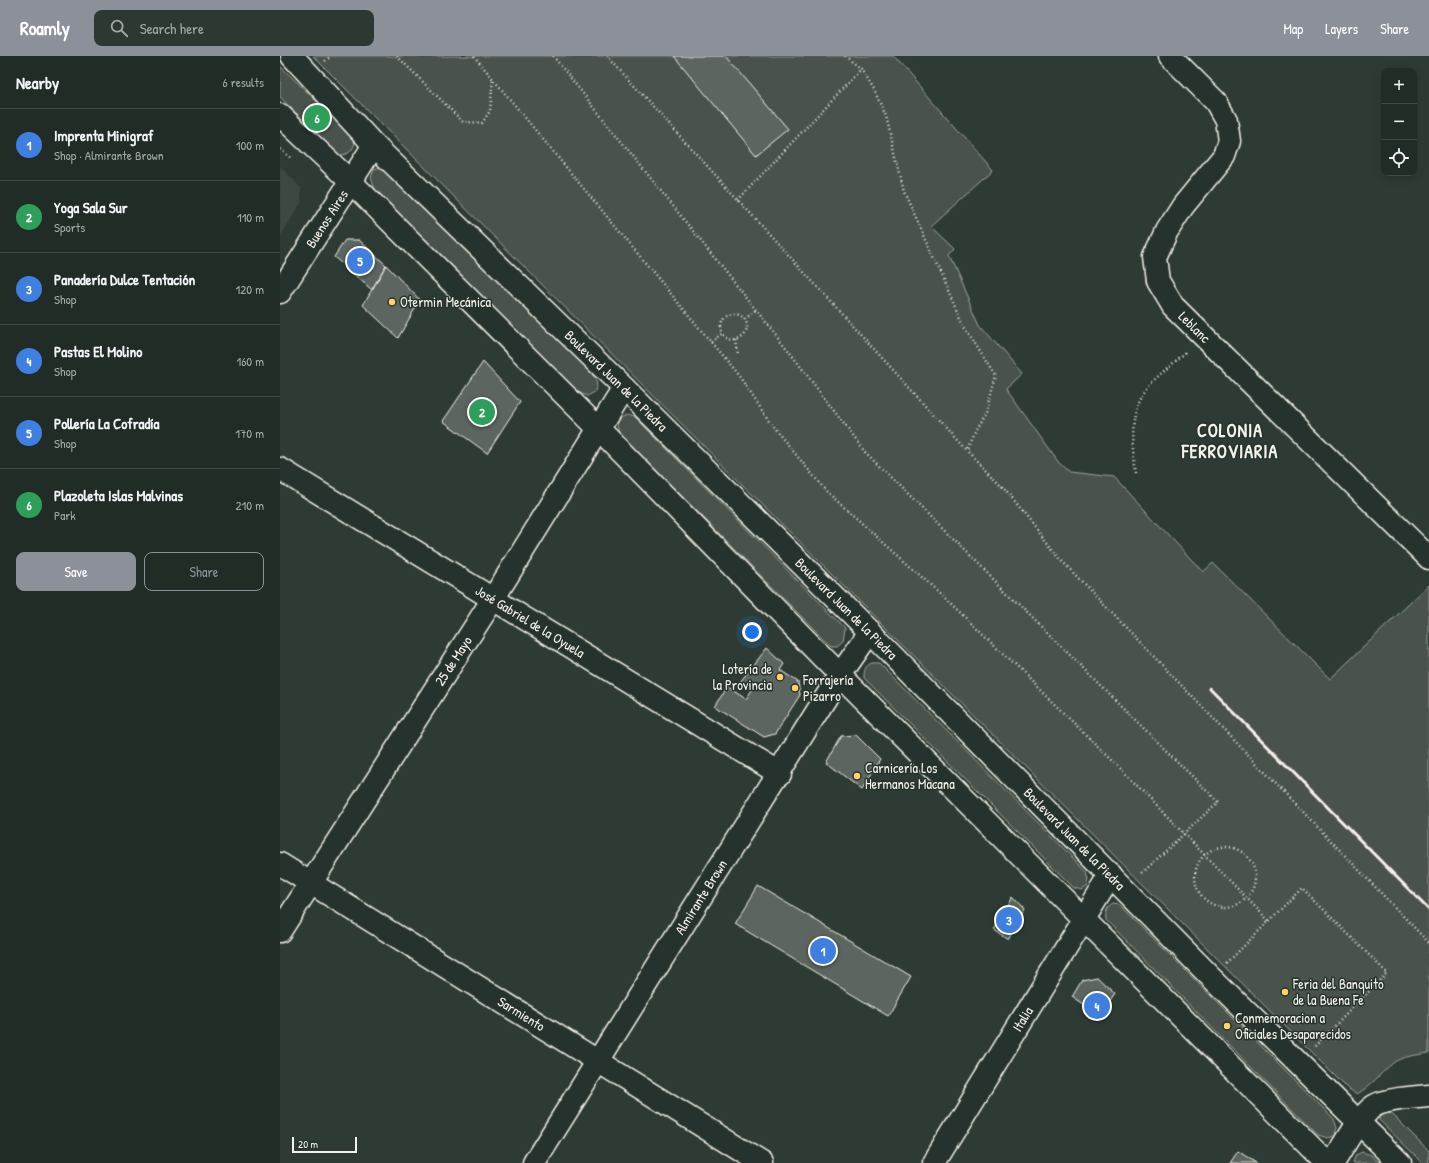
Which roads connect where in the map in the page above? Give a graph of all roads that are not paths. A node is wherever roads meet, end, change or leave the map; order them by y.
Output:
1 (292, 56) edge
2 (1170, 56) edge
3 (280, 115) edge
4 (374, 145) junction
5 (349, 180) junction
6 (280, 292) edge
7 (624, 388) junction
8 (598, 428) junction
9 (280, 469) edge
10 (1429, 558) edge
11 (493, 599) junction
12 (870, 632) junction
13 (840, 675) junction
14 (780, 774) junction
15 (280, 864) edge
16 (1118, 882) junction
17 (310, 883) junction
18 (1083, 920) junction
19 (280, 931) edge
20 (598, 1060) junction
21 (1429, 1096) edge
22 (1359, 1123) junction
23 (534, 1163) edge
24 (762, 1163) edge
25 (934, 1163) edge
26 (1327, 1163) edge
27 (1333, 1163) edge
28 (1400, 1163) edge

1 - 4 street, Boulevard Juan de la Piedra
2 - 10 street, Leblanc
3 - 5 street
4 - 5 street, Buenos Aires
4 - 7 street, Boulevard Juan de la Piedra
5 - 6 street, Buenos Aires
5 - 8 street
7 - 8 street, 25 de Mayo
7 - 12 street, Boulevard Juan de la Piedra
8 - 11 street, 25 de Mayo
8 - 13 street
9 - 11 street, José Gabriel de la Oyuela
11 - 14 street, José Gabriel de la Oyuela
11 - 17 street, 25 de Mayo
12 - 13 street, Almirante Brown
12 - 16 street, Boulevard Juan de la Piedra
13 - 14 street, Almirante Brown
13 - 18 street
14 - 20 street, Almirante Brown
15 - 17 street, Sarmiento
16 - 18 street, Italia
16 - 22 street, Boulevard Juan de la Piedra
17 - 19 street, 25 de Mayo
17 - 20 street, Sarmiento
18 - 25 street, Italia
18 - 26 street
20 - 23 street, Almirante Brown
20 - 24 street, Sarmiento
21 - 22 street
22 - 27 street
22 - 28 street, Boulevard Juan de la Piedra

